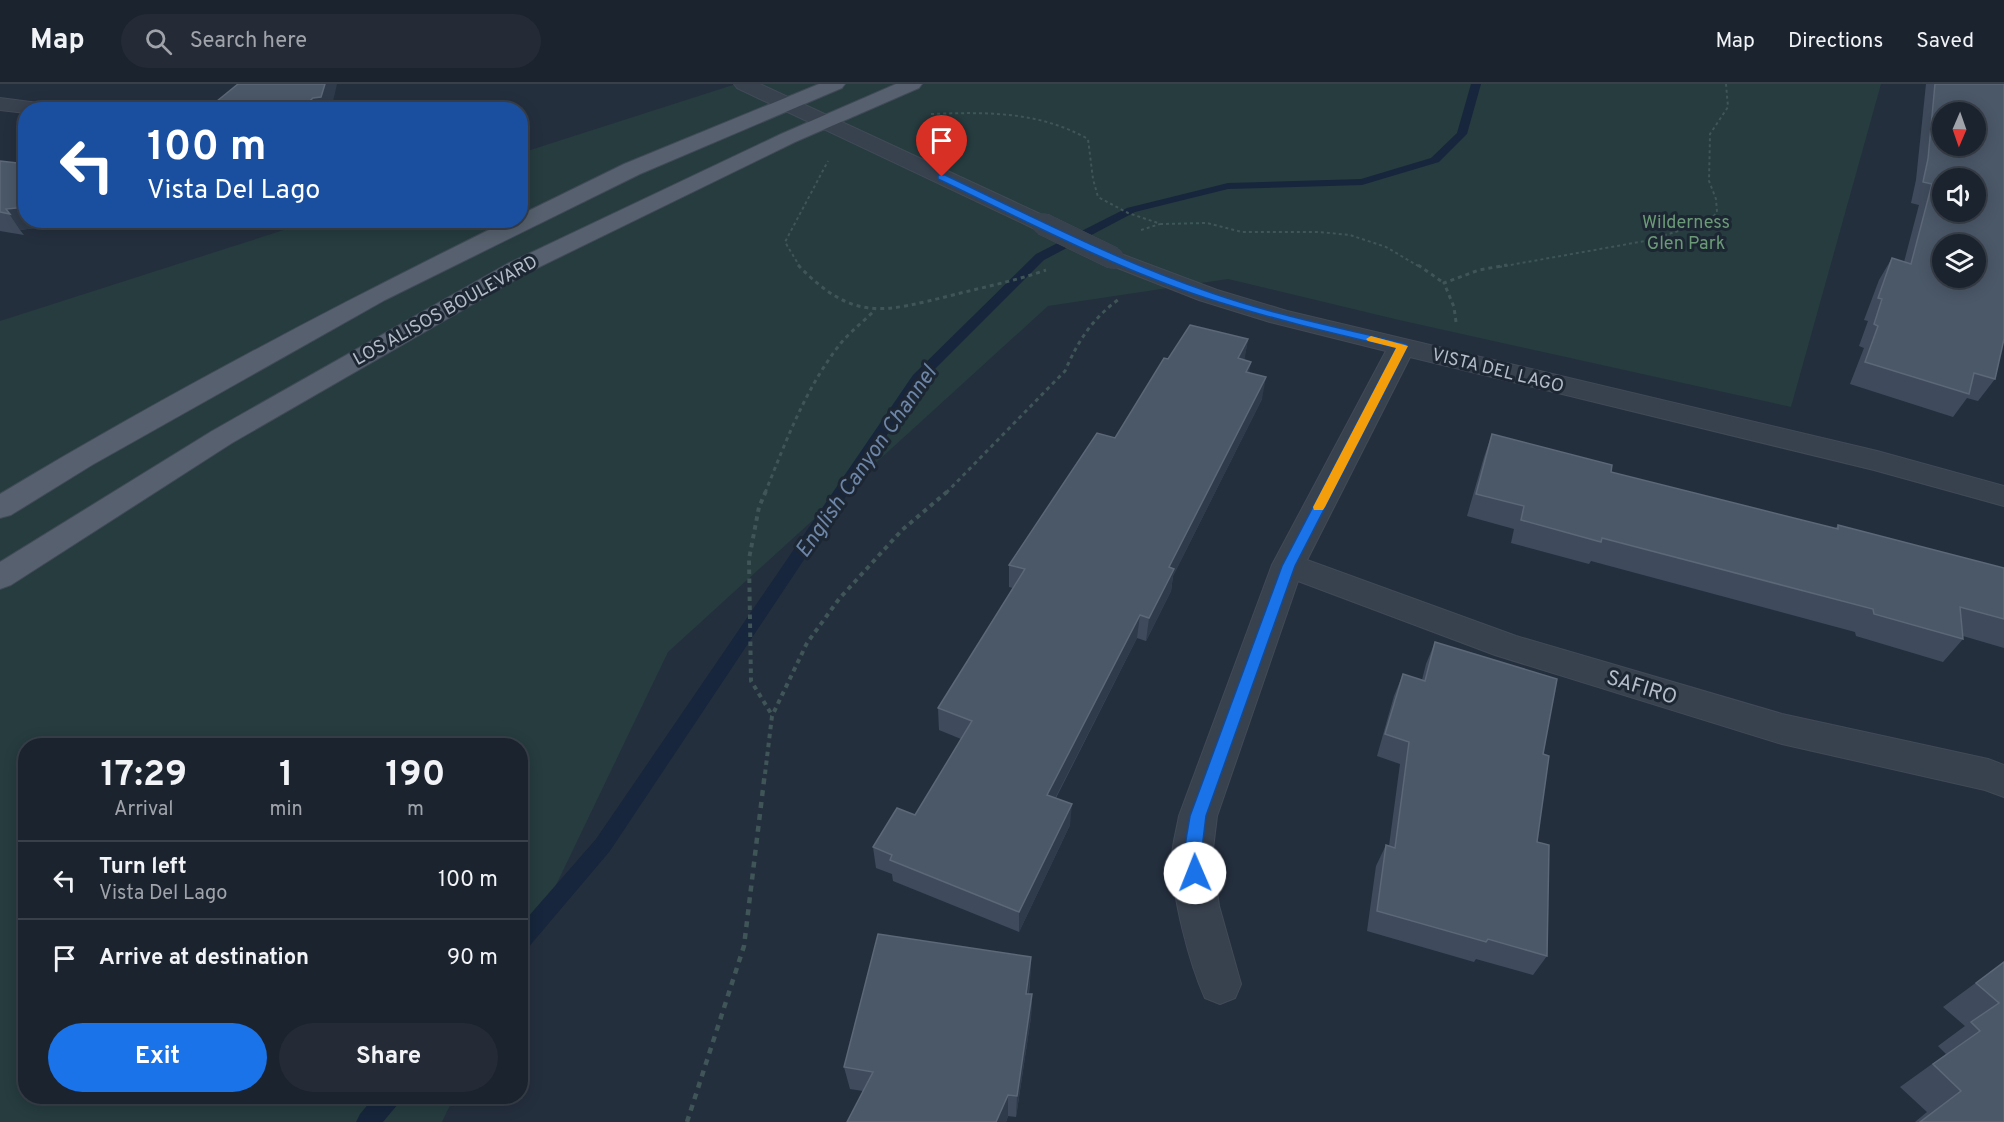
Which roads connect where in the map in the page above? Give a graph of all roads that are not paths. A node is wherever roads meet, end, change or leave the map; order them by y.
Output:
1 (744, 84) edge
2 (835, 84) edge
3 (912, 84) edge
4 (0, 104) edge
5 (786, 105) junction
6 (18, 106) edge
7 (825, 123) junction
8 (528, 220) edge
9 (512, 228) edge
10 (1402, 346) junction
11 (2004, 496) edge
12 (0, 508) edge
13 (1288, 566) junction
14 (0, 577) edge
15 (2004, 781) edge
16 (1220, 984) dead end

1 - 5 street, VISTA DEL LAGO
2 - 5 main road, LOS ALISOS BOULEVARD
3 - 7 main road, LOS ALISOS BOULEVARD
4 - 6 street
5 - 7 street, VISTA DEL LAGO
5 - 8 main road, LOS ALISOS BOULEVARD
7 - 10 street, VISTA DEL LAGO, bridge
7 - 14 main road, LOS ALISOS BOULEVARD
9 - 12 main road, LOS ALISOS BOULEVARD
10 - 11 street, VISTA DEL LAGO
10 - 13 street
13 - 15 street, SAFIRO
13 - 16 street

